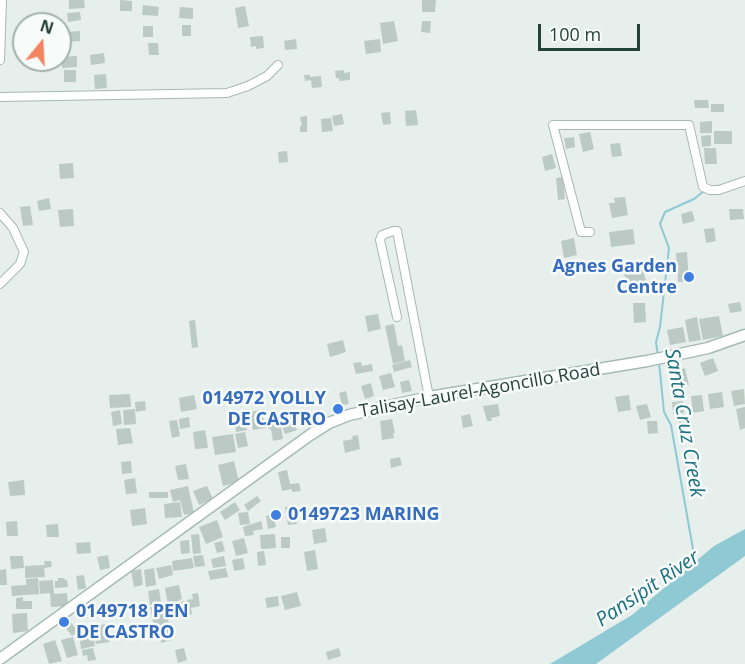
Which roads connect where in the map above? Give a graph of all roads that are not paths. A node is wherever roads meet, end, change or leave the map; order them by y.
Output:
1 (2, 0) edge
2 (0, 60) edge
3 (278, 65) dead end
4 (0, 97) edge
5 (745, 182) edge
6 (0, 213) edge
7 (590, 232) dead end
8 (0, 284) edge
9 (398, 317) dead end
10 (745, 335) edge
11 (429, 398) junction
12 (0, 661) edge

1 - 2 street
3 - 4 street
5 - 7 street
6 - 8 street
9 - 11 street
10 - 11 main road, Talisay-Laurel-Agoncillo Road
11 - 12 main road, Talisay-Laurel-Agoncillo Road

